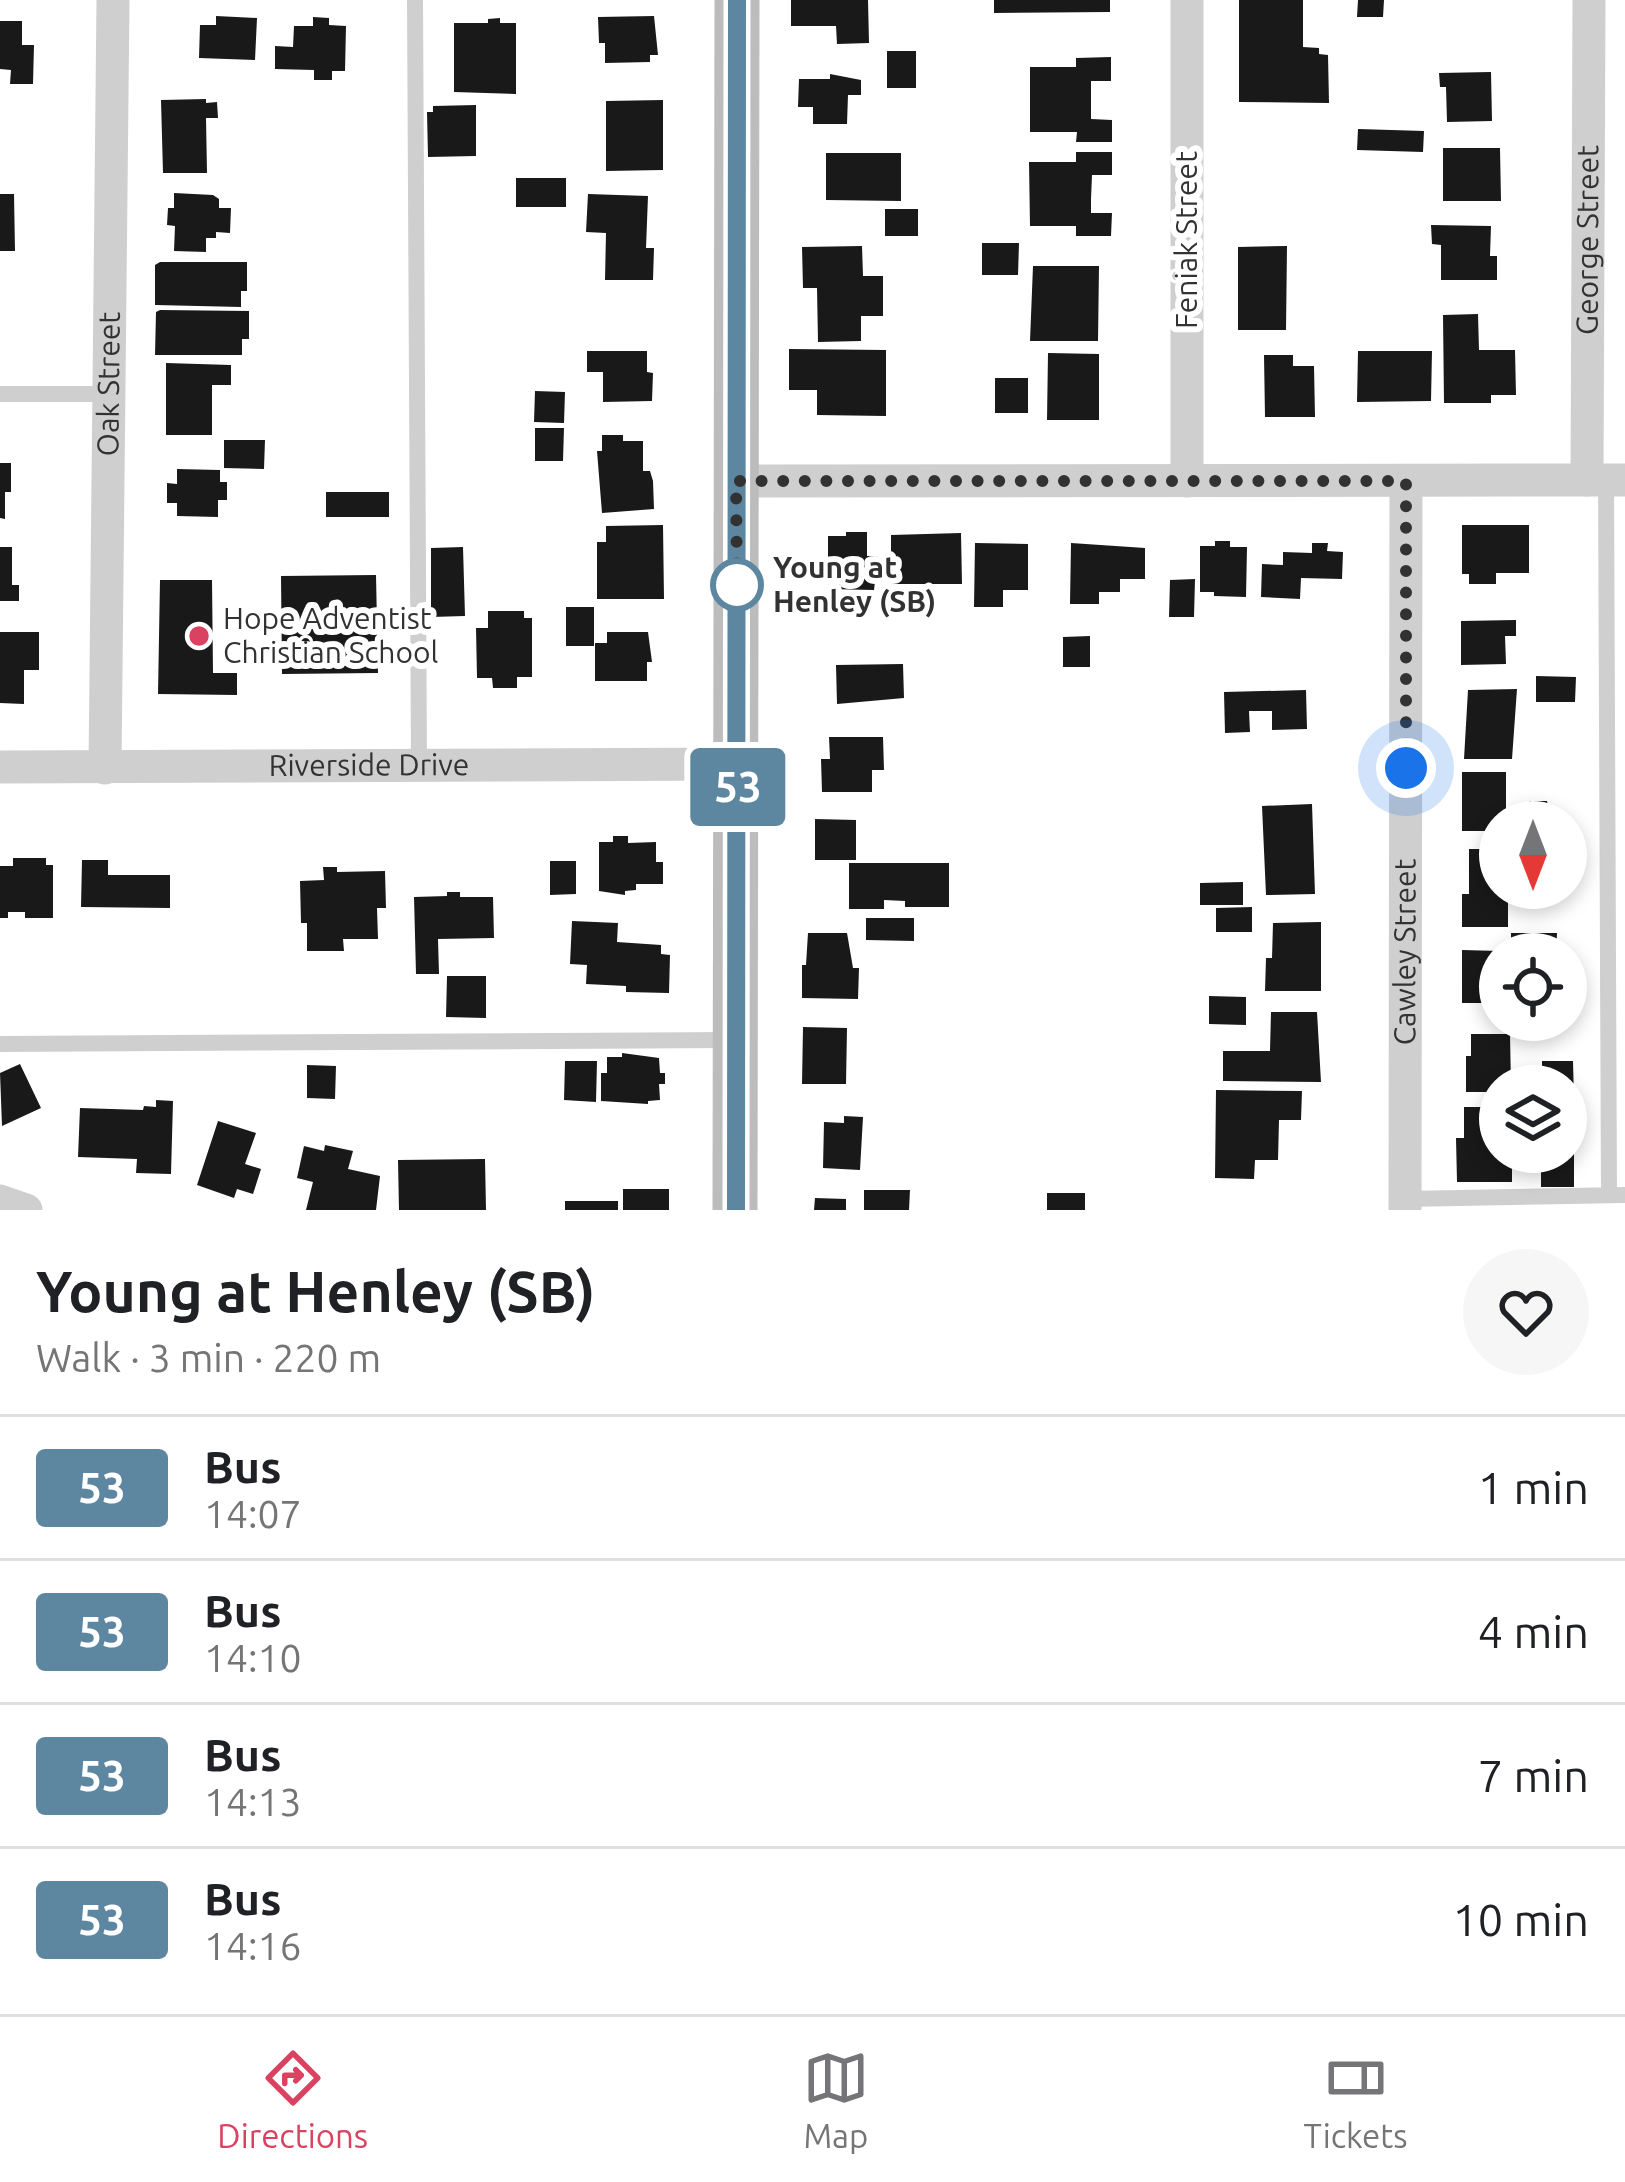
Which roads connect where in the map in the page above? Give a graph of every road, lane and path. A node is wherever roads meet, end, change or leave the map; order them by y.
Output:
1 (113, 0) edge
2 (415, 0) edge
3 (737, 0) edge
4 (1187, 0) edge
5 (1588, 0) edge
6 (0, 394) edge
7 (109, 394) junction
8 (1606, 480) edge
9 (736, 481) junction
10 (1187, 481) junction
11 (1406, 481) junction
12 (739, 764) junction
13 (419, 766) junction
14 (0, 767) edge
15 (105, 768) junction
16 (736, 1040) junction
17 (0, 1043) edge
18 (1617, 1195) edge
19 (0, 1201) edge
20 (1404, 1204) edge
21 (26, 1210) edge
22 (735, 1210) edge

1 - 7 street, Oak Street
2 - 13 lane
3 - 9 street
4 - 10 street, Feniak Street
5 - 8 street, George Street
6 - 7 lane
7 - 15 street, Oak Street
8 - 11 street
8 - 18 lane
9 - 10 street
9 - 12 street
10 - 11 street
11 - 20 street, Cawley Street
12 - 13 street, Riverside Drive
12 - 16 street
13 - 15 street, Riverside Drive
14 - 15 street, Riverside Drive
16 - 17 lane
16 - 22 street
18 - 20 lane
19 - 21 street

